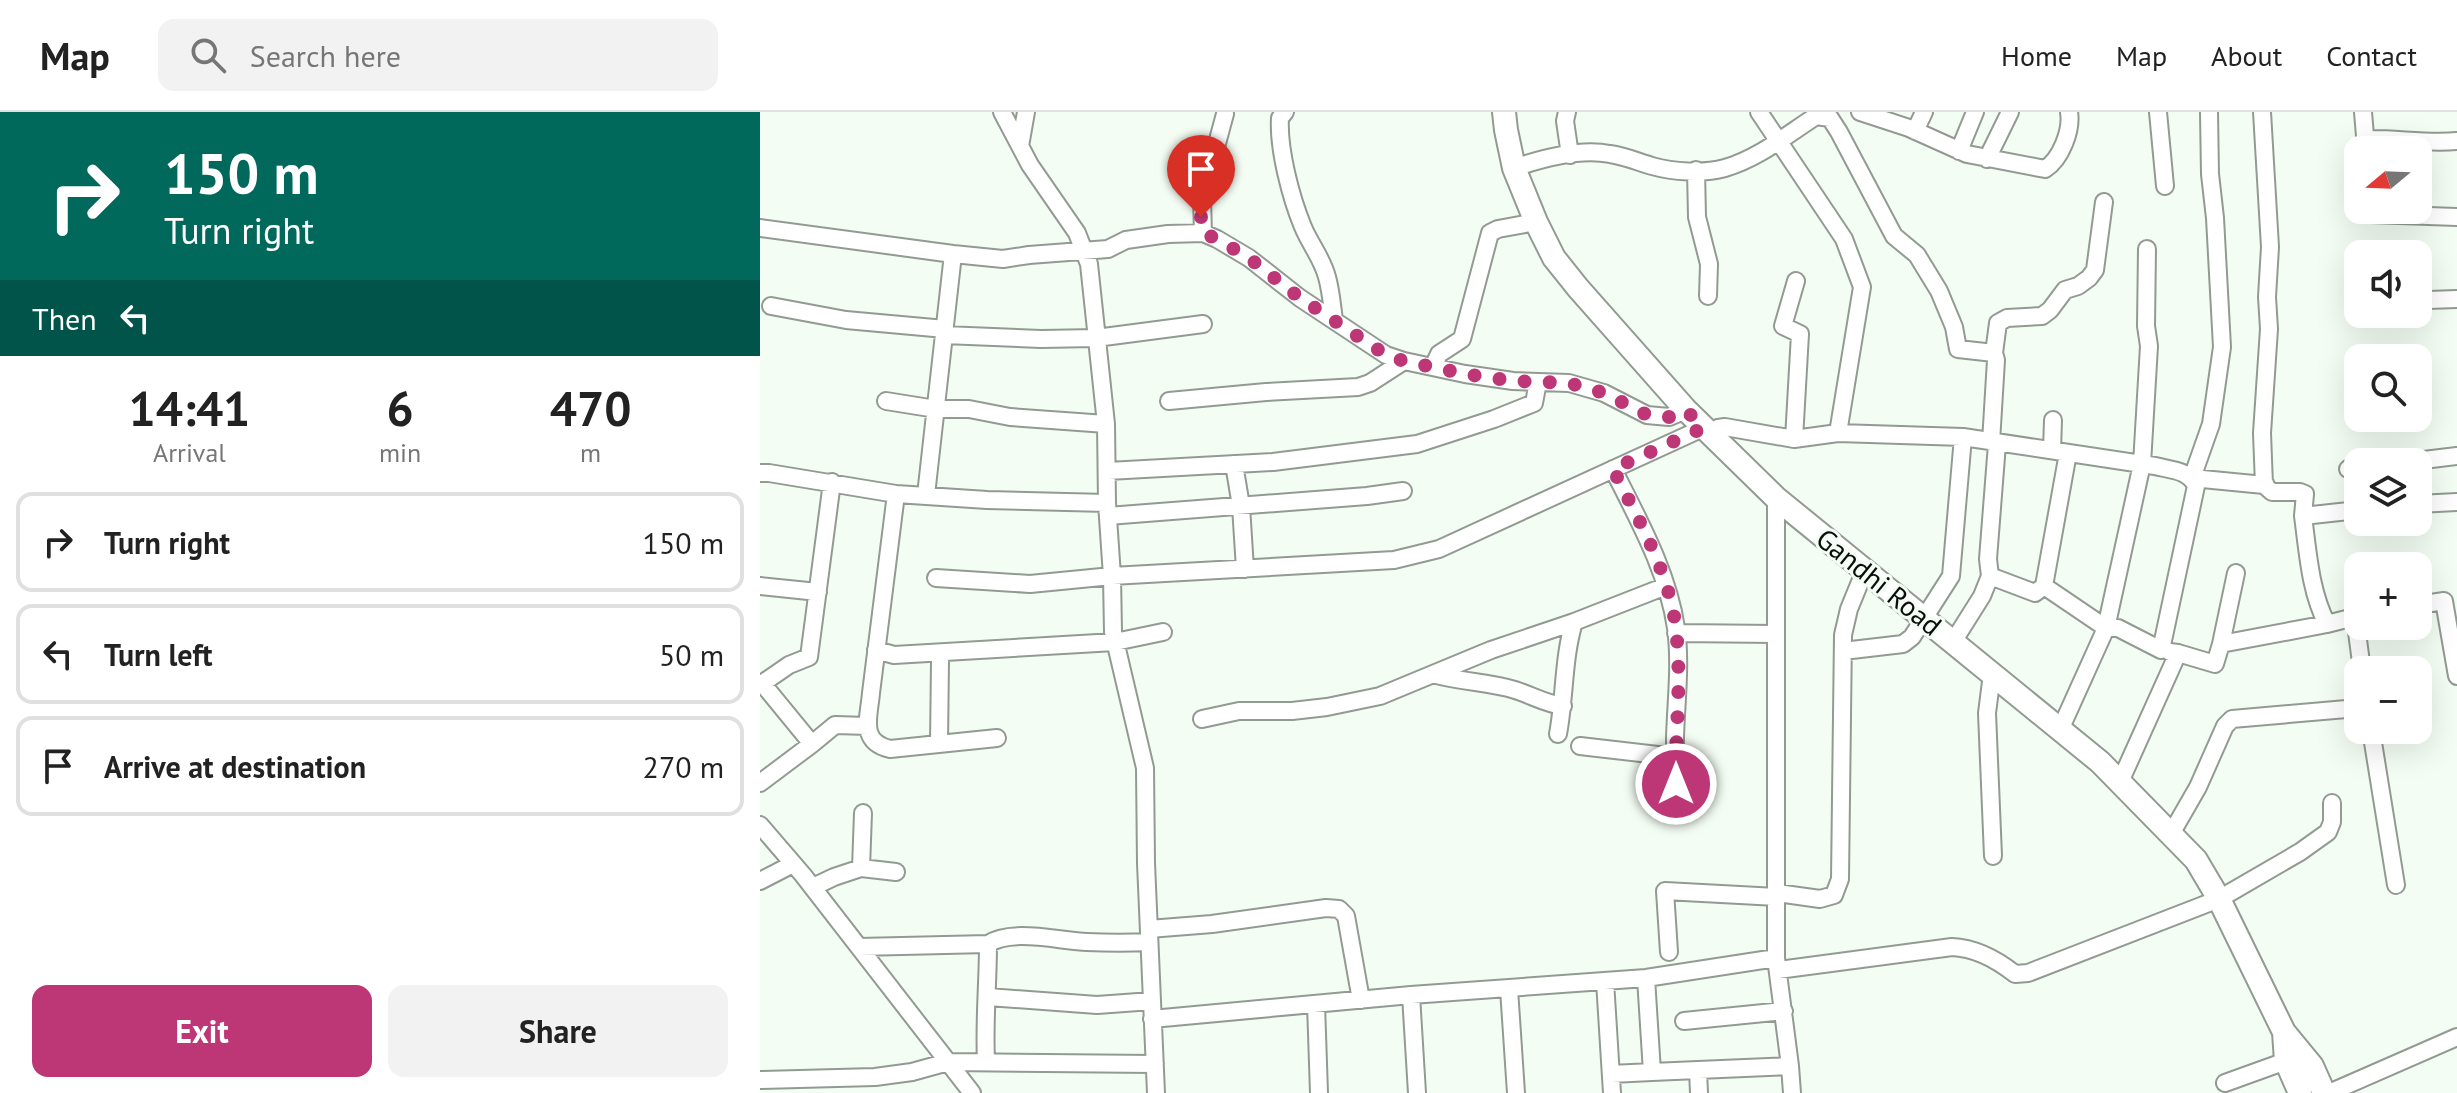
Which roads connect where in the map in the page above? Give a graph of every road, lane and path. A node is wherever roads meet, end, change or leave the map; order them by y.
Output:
1 (1002, 112) edge
2 (1026, 112) edge
3 (1285, 112) edge
4 (1504, 112) edge
5 (1567, 112) edge
6 (1759, 112) edge
7 (1860, 112) edge
8 (1924, 112) edge
9 (1975, 112) edge
10 (2010, 112) edge
11 (2069, 112) edge
12 (2158, 112) edge
13 (2209, 112) edge
14 (2262, 112) edge
15 (2363, 112) edge
16 (1225, 114) edge
17 (1823, 114) edge
18 (1915, 131) junction
19 (2365, 136) edge
20 (1779, 140) junction
21 (2457, 141) edge
22 (2432, 142) edge
23 (1020, 146) junction
24 (1959, 151) junction
25 (1570, 155) junction
26 (1987, 159) junction
27 (1514, 168) junction
28 (1696, 170) junction
29 (2165, 186) dead end
30 (2104, 202) dead end
31 (2432, 216) edge
32 (2457, 217) edge
33 (1536, 222) junction
34 (760, 228) edge
35 (1203, 233) junction
36 (2147, 249) dead end
37 (1085, 251) junction
38 (953, 254) junction
39 (1796, 281) dead end
40 (1708, 296) dead end
41 (2432, 299) edge
42 (2457, 299) edge
43 (771, 306) dead end
44 (1334, 320) junction
45 (1203, 324) dead end
46 (944, 332) junction
47 (1096, 338) junction
48 (1994, 353) junction
49 (1404, 361) junction
50 (1433, 367) junction
51 (1538, 382) junction
52 (886, 401) dead end
53 (1169, 401) dead end
54 (936, 409) junction
55 (1686, 410) junction
56 (2053, 420) dead end
57 (1106, 424) junction
58 (1706, 431) junction
59 (1838, 433) junction
60 (1963, 437) junction
61 (1794, 439) junction
62 (1994, 443) junction
63 (2060, 452) junction
64 (2457, 456) edge
65 (2432, 459) edge
66 (1234, 464) junction
67 (2142, 464) junction
68 (1613, 469) junction
69 (1108, 471) junction
70 (760, 473) edge
71 (2192, 478) junction
72 (832, 482) junction
73 (2265, 484) junction
74 (1403, 491) dead end
75 (896, 494) junction
76 (926, 495) junction
77 (1776, 498) junction
78 (2457, 502) edge
79 (2432, 503) edge
80 (1241, 506) junction
81 (1107, 509) junction
82 (2344, 512) edge
83 (2303, 516) junction
84 (1245, 569) junction
85 (1865, 570) junction
86 (2236, 573) dead end
87 (1112, 576) junction
88 (1990, 576) junction
89 (936, 578) dead end
90 (760, 586) edge
91 (1666, 586) junction
92 (2044, 586) junction
93 (818, 592) junction
94 (2450, 600) edge
95 (1923, 618) junction
96 (2344, 619) edge
97 (1574, 622) junction
98 (2327, 624) junction
99 (2106, 628) junction
100 (1163, 632) dead end
101 (1676, 633) junction
102 (1776, 634) junction
103 (1115, 642) junction
104 (1953, 642) junction
105 (2221, 644) junction
106 (876, 650) junction
107 (1843, 651) junction
108 (2169, 652) junction
109 (940, 661) dead end
110 (1433, 674) junction
111 (1992, 674) junction
112 (2457, 676) edge
113 (761, 684) edge
114 (1563, 706) junction
115 (2344, 709) edge
116 (1202, 719) dead end
117 (868, 726) junction
118 (2060, 730) junction
119 (1558, 734) dead end
120 (997, 738) dead end
121 (812, 744) junction
122 (939, 744) junction
123 (2373, 744) edge
124 (1580, 746) dead end
125 (1675, 757) junction
126 (2120, 782) junction
127 (760, 783) edge
128 (2332, 803) dead end
129 (1676, 812) dead end
130 (863, 813) dead end
131 (760, 825) edge
132 (2171, 834) junction
133 (1993, 856) dead end
134 (793, 864) junction
135 (861, 868) junction
136 (896, 872) dead end
137 (760, 881) edge
138 (2396, 885) dead end
139 (813, 887) junction
140 (1777, 895) junction
141 (2219, 899) junction
142 (1149, 936) junction
143 (988, 944) junction
144 (859, 947) junction
145 (1669, 952) dead end
146 (1777, 964) junction
147 (1646, 978) junction
148 (1605, 981) junction
149 (1509, 989) junction
150 (1411, 995) junction
151 (988, 997) junction
152 (1361, 1000) junction
153 (1152, 1001) junction
154 (1316, 1004) junction
155 (1784, 1011) junction
156 (1152, 1019) junction
157 (1684, 1021) dead end
158 (2284, 1032) junction
159 (2457, 1037) edge
160 (986, 1061) junction
161 (2286, 1061) junction
162 (948, 1062) junction
163 (1155, 1064) junction
164 (1790, 1066) junction
165 (1698, 1070) junction
166 (1652, 1072) junction
167 (1611, 1074) junction
168 (760, 1080) edge
169 (2225, 1083) dead end
170 (972, 1093) edge
171 (1156, 1093) edge
172 (1319, 1093) edge
173 (1417, 1093) edge
174 (1516, 1093) edge
175 (1612, 1093) edge
176 (1699, 1093) edge
177 (1792, 1093) edge
178 (2300, 1093) edge
179 (2326, 1093) edge

1 - 23 street
2 - 23 street
3 - 44 street
4 - 27 main road, Gandhi Road
5 - 25 street
6 - 20 street
7 - 18 street
8 - 18 street
9 - 24 street
10 - 26 street
11 - 26 street
12 - 29 street
13 - 71 street
14 - 73 street
15 - 19 street
16 - 35 street
17 - 20 street
17 - 48 street
18 - 24 street
20 - 28 street
20 - 59 street
21 - 22 street
23 - 37 street
24 - 26 street
25 - 27 street
25 - 28 street
27 - 33 main road, Gandhi Road
28 - 40 street
30 - 48 street
31 - 32 street
33 - 50 street
33 - 55 main road, Gandhi Road
34 - 38 street
35 - 37 street
35 - 44 street
36 - 67 street
37 - 38 street
37 - 47 street
38 - 46 street
39 - 61 street
41 - 42 street
43 - 46 street
44 - 49 street
45 - 47 street
46 - 47 street
46 - 54 street
47 - 57 street
48 - 62 street
49 - 50 street
49 - 53 street
50 - 51 street
51 - 55 street
51 - 66 street
52 - 54 street
54 - 57 street
54 - 76 street
55 - 58 main road, Gandhi Road
56 - 63 street
57 - 69 street
58 - 61 street
58 - 68 street
58 - 77 main road, Gandhi Road
59 - 60 street
59 - 61 street
60 - 62 street
60 - 95 street
62 - 63 street
62 - 88 street
63 - 67 street
63 - 92 street
64 - 65 street
66 - 69 street
66 - 80 street
67 - 71 street
67 - 99 street
68 - 84 street
68 - 91 street
69 - 81 street
70 - 72 street
71 - 73 street
71 - 108 street
72 - 75 street
72 - 93 street
73 - 83 street
74 - 80 street
75 - 76 street
75 - 106 street
76 - 81 street
77 - 85 main road, Gandhi Road
77 - 102 street
78 - 79 street
80 - 81 street
80 - 84 street
81 - 87 street
82 - 83 street
83 - 98 street
84 - 87 street
85 - 95 main road, Gandhi Road
85 - 107 street
86 - 105 street
87 - 89 street
87 - 103 street
88 - 92 street
88 - 104 street
90 - 93 street
91 - 97 street
91 - 101 street
92 - 99 street
93 - 113 street
94 - 112 street
95 - 104 main road, Gandhi Road
95 - 107 street
96 - 98 street
97 - 110 street
97 - 114 street
98 - 105 street
99 - 108 street
99 - 118 street
100 - 103 street
101 - 102 street
101 - 125 street
102 - 140 street
103 - 106 street
103 - 142 street
104 - 111 main road, Gandhi Road
105 - 108 street
106 - 117 street
107 - 140 street
108 - 126 street
109 - 122 street
110 - 114 street
110 - 116 street
111 - 118 main road, Gandhi Road
111 - 133 street
113 - 121 street
114 - 119 street
115 - 132 street
117 - 121 street
117 - 122 street
118 - 126 main road, Gandhi Road
120 - 122 street
121 - 127 street
123 - 138 street
124 - 125 street
125 - 129 street
126 - 132 main road, Gandhi Road
128 - 141 street
130 - 135 street
131 - 134 street
132 - 141 main road, Gandhi Road
134 - 137 street
134 - 139 street
135 - 136 street
135 - 139 street
139 - 144 street
140 - 145 street
140 - 146 street
141 - 146 street
141 - 158 main road, Gandhi Road
142 - 143 street
142 - 152 street
142 - 153 street
143 - 144 street
143 - 151 street
144 - 162 street
146 - 147 street
146 - 155 street
147 - 148 street
147 - 166 street
148 - 149 street
148 - 167 street
149 - 150 street
149 - 174 street
150 - 152 street
150 - 173 street
151 - 153 street
151 - 160 street
152 - 154 street
153 - 156 street
154 - 156 street
154 - 172 street
155 - 157 street
155 - 164 street
156 - 163 street
158 - 161 main road, Gandhi Road
158 - 179 main road, Gandhi Road
159 - 179 street
160 - 162 street
160 - 163 street
161 - 169 street
161 - 178 main road, Gandhi Road
162 - 168 street
162 - 170 street
163 - 171 street
164 - 165 street
164 - 177 street
165 - 166 street
165 - 176 street
166 - 167 street
167 - 175 street

